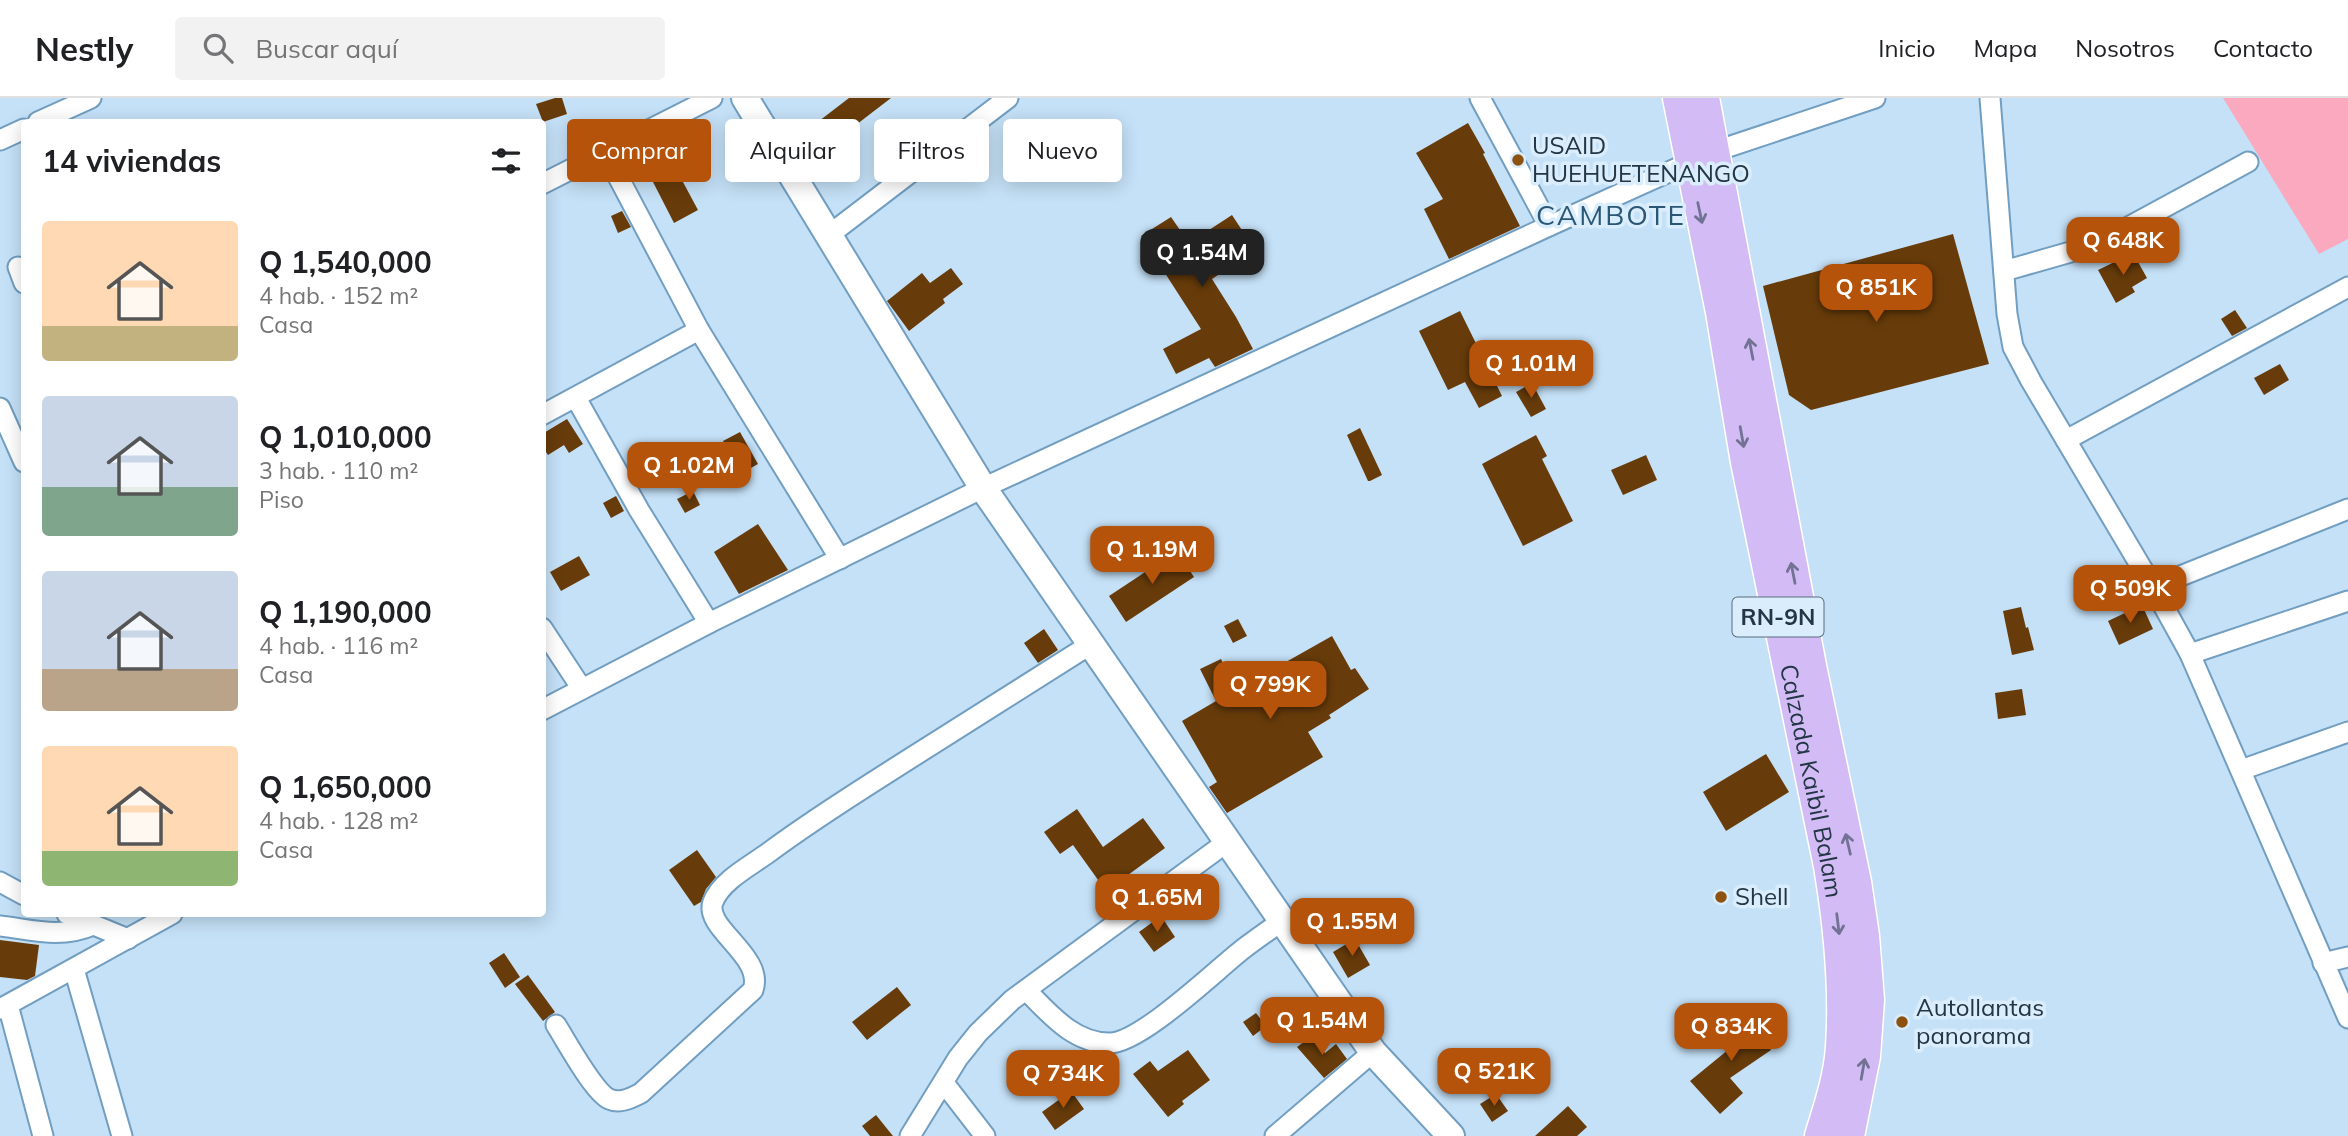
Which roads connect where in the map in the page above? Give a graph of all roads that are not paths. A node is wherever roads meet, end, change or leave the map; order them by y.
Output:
1 (91, 98) edge
2 (712, 98) edge
3 (745, 98) edge
4 (1009, 98) edge
5 (1480, 98) edge
6 (1678, 98) edge
7 (1704, 98) edge
8 (1875, 98) edge
9 (1990, 98) edge
10 (45, 119) edge
11 (670, 119) edge
12 (21, 130) edge
13 (0, 140) edge
14 (1702, 157) junction
15 (2248, 162) dead end
16 (567, 171) edge
17 (546, 182) edge
18 (621, 182) edge
19 (1549, 226) junction
20 (829, 235) junction
21 (2004, 271) junction
22 (2348, 287) edge
23 (699, 330) junction
24 (576, 398) junction
25 (0, 408) edge
26 (546, 413) edge
27 (2066, 440) junction
28 (21, 447) edge
29 (983, 488) junction
30 (2348, 509) edge
31 (839, 559) junction
32 (2153, 587) junction
33 (2348, 601) edge
34 (709, 622) junction
35 (546, 634) edge
36 (1091, 645) junction
37 (2190, 654) junction
38 (582, 689) junction
39 (546, 708) edge
40 (2348, 732) edge
41 (2241, 769) junction
42 (1227, 842) junction
43 (0, 882) edge
44 (21, 893) edge
45 (74, 917) edge
46 (167, 917) edge
47 (1282, 921) junction
48 (93, 925) junction
49 (0, 926) edge
50 (128, 939) junction
51 (2348, 957) edge
52 (2323, 963) junction
53 (74, 969) junction
54 (1026, 990) junction
55 (4, 1007) edge
56 (2348, 1018) edge
57 (556, 1025) dead end
58 (1373, 1052) junction
59 (944, 1083) junction
60 (43, 1136) edge
61 (122, 1136) edge
62 (910, 1136) edge
63 (985, 1136) edge
64 (1275, 1136) edge
65 (1451, 1136) edge
66 (1820, 1136) edge
67 (1849, 1136) edge

1 - 10 street
2 - 11 street
3 - 20 street
4 - 20 street
5 - 19 street
6 - 14 main road, Calzada Kaibil Balam / RN-9N
7 - 14 main road, Calzada Kaibil Balam / RN-9N
8 - 14 street
9 - 21 street
12 - 13 street
14 - 19 street
14 -> 66 main road, Calzada Kaibil Balam / RN-9N
67 -> 14 main road, Calzada Kaibil Balam / RN-9N
15 - 21 street
16 - 17 street
18 - 23 street
19 - 29 street
20 - 29 street
21 - 27 street
22 - 27 street
23 - 24 street
23 - 31 street
24 - 26 street
24 - 34 street
25 - 28 street
27 - 32 street
29 - 31 street
29 - 36 street
30 - 32 street
31 - 34 street
32 - 37 street
33 - 37 street
34 - 38 street
35 - 38 street
36 - 42 street
36 - 57 street
37 - 41 street
38 - 39 street
40 - 41 street
41 - 52 street
42 - 47 street
42 - 54 street
43 - 44 street
45 - 48 street
46 - 50 street
47 - 54 street
47 - 58 street
48 - 49 street
48 - 50 street
50 - 53 street
51 - 52 street
52 - 56 street
53 - 55 street
53 - 61 street
54 - 59 street
55 - 60 street
58 - 64 street
58 - 65 street
59 - 62 street
59 - 63 street

